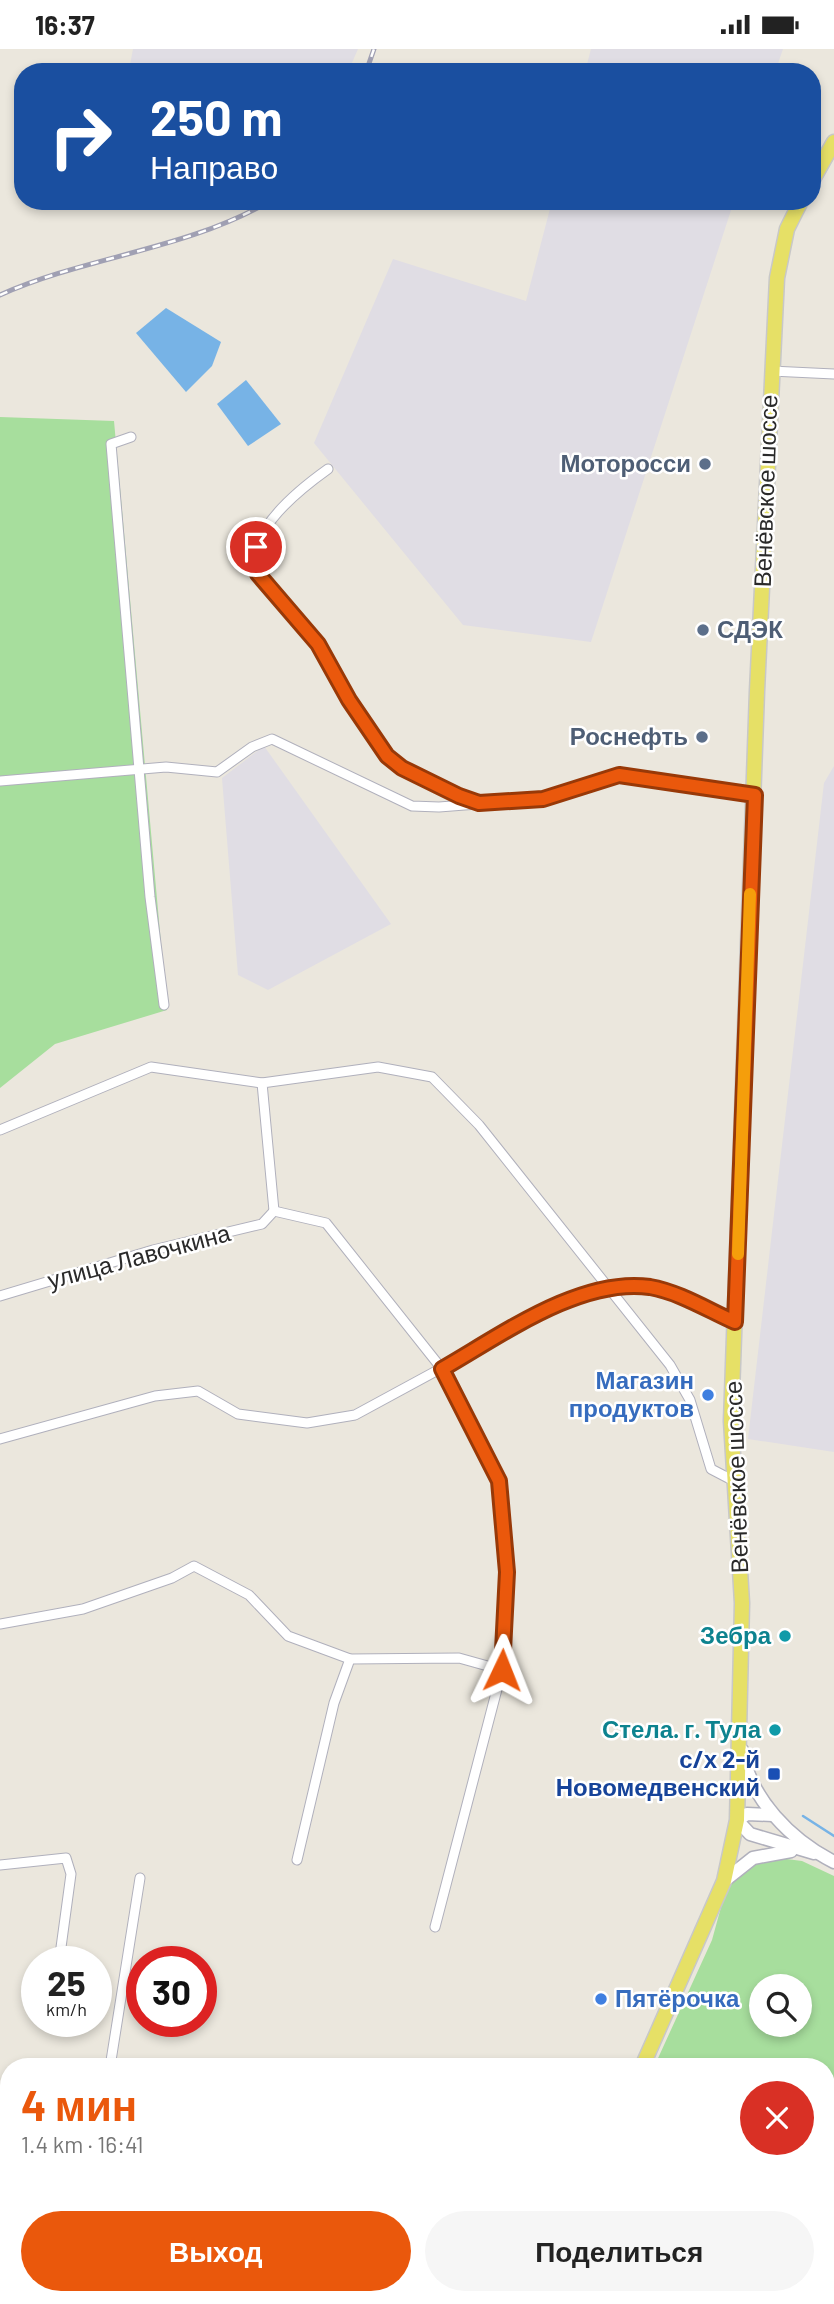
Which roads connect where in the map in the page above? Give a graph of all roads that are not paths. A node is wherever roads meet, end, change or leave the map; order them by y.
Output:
1 (834, 142) edge
2 (821, 165) edge
3 (797, 210) edge
4 (771, 370) junction
5 (834, 373) edge
6 (131, 437) dead end
7 (328, 469) dead end
8 (139, 768) junction
9 (0, 781) edge
10 (755, 795) junction
11 (479, 803) junction
12 (164, 1005) dead end
13 (262, 1083) junction
14 (0, 1130) edge
15 (274, 1210) junction
16 (607, 1289) junction
17 (0, 1296) edge
18 (735, 1322) junction
19 (442, 1369) junction
20 (0, 1439) edge
21 (734, 1481) junction
22 (0, 1624) edge
23 (350, 1659) junction
24 (502, 1670) junction
25 (740, 1736) junction
26 (773, 1815) junction
27 (737, 1820) junction
28 (799, 1850) junction
29 (818, 1854) junction
30 (297, 1860) dead end
31 (834, 1862) edge
32 (0, 1865) edge
33 (140, 1878) dead end
34 (724, 1881) junction
35 (435, 1927) dead end
36 (61, 1946) edge
37 (111, 2058) edge
38 (646, 2058) edge

1 - 2 main road
3 - 4 main road, Венёвское шоссе
4 - 5 street
4 - 10 main road, Венёвское шоссе
6 - 8 street
7 - 11 street
8 - 9 street
8 - 11 street
8 - 12 street
10 - 11 street
10 - 18 main road, Венёвское шоссе
13 - 14 street
13 - 15 street
13 - 16 street
15 - 17 street, улица Лавочкина
15 - 19 street
16 - 18 street
16 - 19 street
16 - 21 street
18 - 21 main road, Венёвское шоссе
19 - 20 street
19 - 24 street
21 - 25 main road, Венёвское шоссе
22 - 23 street
23 - 24 street
23 - 30 street
24 - 35 street
25 - 26 main road
25 - 27 main road, Венёвское шоссе
26 - 27 main road
26 - 29 main road
27 - 28 main road
27 - 34 main road, Венёвское шоссе
28 - 29 main road
28 - 34 main road
29 - 31 main road
32 - 36 street
33 - 37 street
34 - 38 main road, Венёвское шоссе

